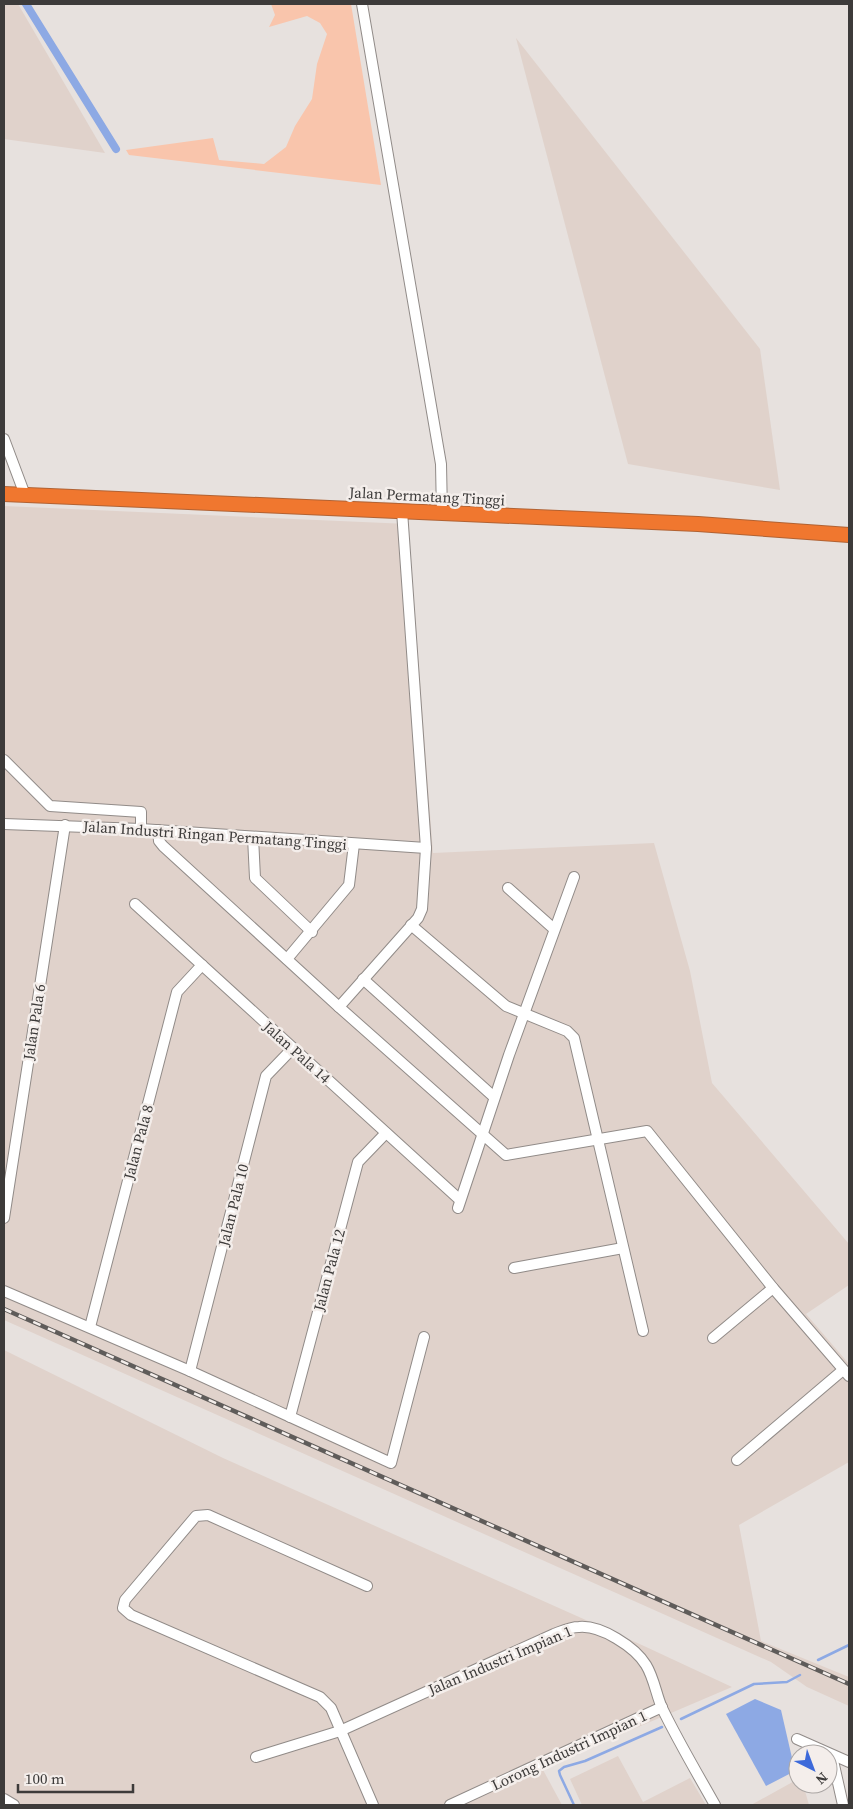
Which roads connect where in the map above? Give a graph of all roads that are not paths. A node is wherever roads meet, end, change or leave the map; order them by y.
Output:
1 (362, 4) edge
2 (4, 446) edge
3 (4, 494) edge
4 (25, 495) junction
5 (402, 511) junction
6 (442, 514) junction
7 (849, 536) edge
8 (4, 760) edge
9 (4, 824) edge
10 (65, 825) junction
11 (141, 829) junction
12 (158, 830) junction
13 (253, 837) junction
14 (354, 844) junction
15 (426, 848) junction
16 (574, 877) dead end
17 (508, 888) dead end
18 (135, 904) dead end
19 (411, 925) junction
20 (554, 929) junction
21 (312, 932) junction
22 (287, 959) junction
23 (202, 965) junction
24 (363, 979) junction
25 (339, 1007) junction
26 (523, 1014) junction
27 (293, 1048) junction
28 (494, 1097) junction
29 (386, 1133) junction
30 (482, 1135) junction
31 (599, 1140) junction
32 (4, 1218) edge
33 (623, 1248) junction
34 (514, 1268) dead end
35 (773, 1288) junction
36 (4, 1291) edge
37 (90, 1327) junction
38 (643, 1331) dead end
39 (424, 1337) dead end
40 (713, 1338) dead end
41 (190, 1371) junction
42 (846, 1373) edge
43 (290, 1416) junction
44 (737, 1460) dead end
45 (367, 1586) dead end
46 (662, 1707) junction
47 (340, 1731) junction
48 (798, 1739) dead end
49 (808, 1744) edge
50 (256, 1757) dead end
51 (838, 1785) edge
52 (4, 1799) edge
53 (14, 1805) edge
54 (373, 1805) edge
55 (450, 1805) edge
56 (715, 1805) edge
57 (842, 1805) edge

1 - 6 street
2 - 4 street
3 - 4 highway, Jalan Permatang Tinggi
4 - 5 highway, Jalan Permatang Tinggi
5 - 6 highway, Jalan Permatang Tinggi
5 - 15 street
6 - 7 highway, Jalan Permatang Tinggi
8 - 11 street
9 - 10 street, Jalan Industri Ringan Permatang Tinggi
10 - 11 street, Jalan Industri Ringan Permatang Tinggi
10 - 32 street, Jalan Pala 6
11 - 12 street, Jalan Industri Ringan Permatang Tinggi
12 - 13 street, Jalan Industri Ringan Permatang Tinggi
12 - 22 street
13 - 14 street, Jalan Industri Ringan Permatang Tinggi
13 - 21 street
14 - 15 street, Jalan Industri Ringan Permatang Tinggi
14 - 21 street
15 - 19 street
16 - 20 street
17 - 20 street
18 - 23 street, Jalan Pala 14
19 - 24 street
19 - 26 street
20 - 26 street
21 - 22 street
22 - 25 street
23 - 27 street, Jalan Pala 14
23 - 37 street, Jalan Pala 8
24 - 25 street
24 - 28 street
25 - 30 street
26 - 28 street
26 - 31 street
27 - 29 street, Jalan Pala 14
27 - 41 street, Jalan Pala 10
28 - 30 street
29 - 30 street, Jalan Pala 14
29 - 43 street, Jalan Pala 12
30 - 31 street
31 - 33 street
31 - 35 street
33 - 34 street
33 - 38 street
35 - 40 street
35 - 42 street
36 - 37 street
37 - 41 street
39 - 43 street
41 - 43 street
42 - 44 street
45 - 47 street
46 - 47 street, Jalan Industri Impian 1
46 - 55 street, Lorong Industri Impian 1
46 - 56 street, Jalan Industri Impian 1
47 - 50 street, Jalan Industri Impian 1
47 - 54 street
48 - 49 street
51 - 57 street
52 - 53 street

